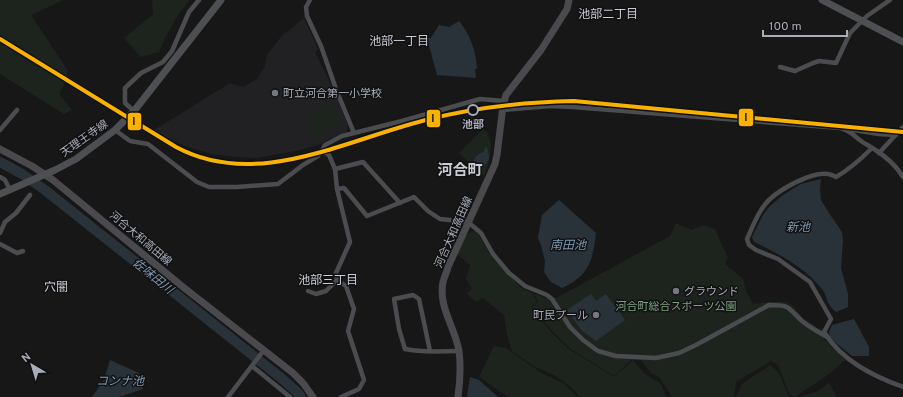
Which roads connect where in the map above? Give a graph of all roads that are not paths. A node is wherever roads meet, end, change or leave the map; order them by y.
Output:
1 (199, 0) edge
2 (221, 0) edge
3 (310, 0) edge
4 (569, 0) edge
5 (822, 0) edge
6 (890, 0) edge
7 (861, 21) junction
8 (903, 42) edge
9 (780, 67) dead end
10 (504, 101) junction
11 (17, 110) dead end
12 (503, 110) junction
13 (134, 111) junction
14 (903, 127) edge
15 (848, 129) junction
16 (0, 130) edge
17 (116, 130) junction
18 (354, 133) junction
19 (896, 135) junction
20 (872, 148) junction
21 (0, 149) edge
22 (322, 151) junction
23 (879, 153) junction
24 (334, 169) junction
25 (42, 176) junction
26 (0, 177) edge
27 (903, 177) edge
28 (337, 189) junction
29 (10, 190) junction
30 (0, 194) edge
31 (30, 195) dead end
32 (400, 203) junction
33 (468, 222) junction
34 (0, 233) edge
35 (0, 244) edge
36 (23, 251) dead end
37 (337, 280) junction
38 (308, 291) dead end
39 (827, 337) junction
40 (264, 350) junction
41 (430, 351) junction
42 (458, 351) junction
43 (252, 366) junction
44 (903, 387) edge
45 (229, 395) edge
46 (236, 397) edge
47 (290, 397) edge
48 (313, 397) edge
49 (341, 397) edge
50 (458, 397) edge

1 - 13 street
2 - 13 main road, 天理王寺線
3 - 18 street
4 - 10 main road, 河合大和高田線
5 - 7 main road
6 - 7 street
7 - 8 main road
7 - 9 street
10 - 12 main road, 河合大和高田線
10 - 18 street
11 - 16 street
12 - 15 street
12 - 33 main road, 河合大和高田線
13 - 17 main road, 天理王寺線
14 - 19 street
15 - 19 street
15 - 20 street
17 - 22 street
17 - 25 main road, 天理王寺線
18 - 22 street
19 - 23 street
20 - 23 street
20 - 39 street
21 - 25 main road, 河合大和高田線
22 - 24 street
23 - 27 street
24 - 28 street
24 - 32 street
25 - 29 main road, 天理王寺線
25 - 40 main road, 河合大和高田線
26 - 29 street
28 - 32 street
28 - 37 street
29 - 30 main road, 天理王寺線
31 - 34 street
32 - 33 street
33 - 39 street
33 - 42 main road, 河合大和高田線
35 - 36 street
37 - 38 street
37 - 49 street
39 - 44 street
40 - 43 street
40 - 48 main road, 河合大和高田線
41 - 41 street
41 - 42 street
42 - 50 main road, 河合大和高田線
43 - 45 street
43 - 47 street
45 - 46 street

